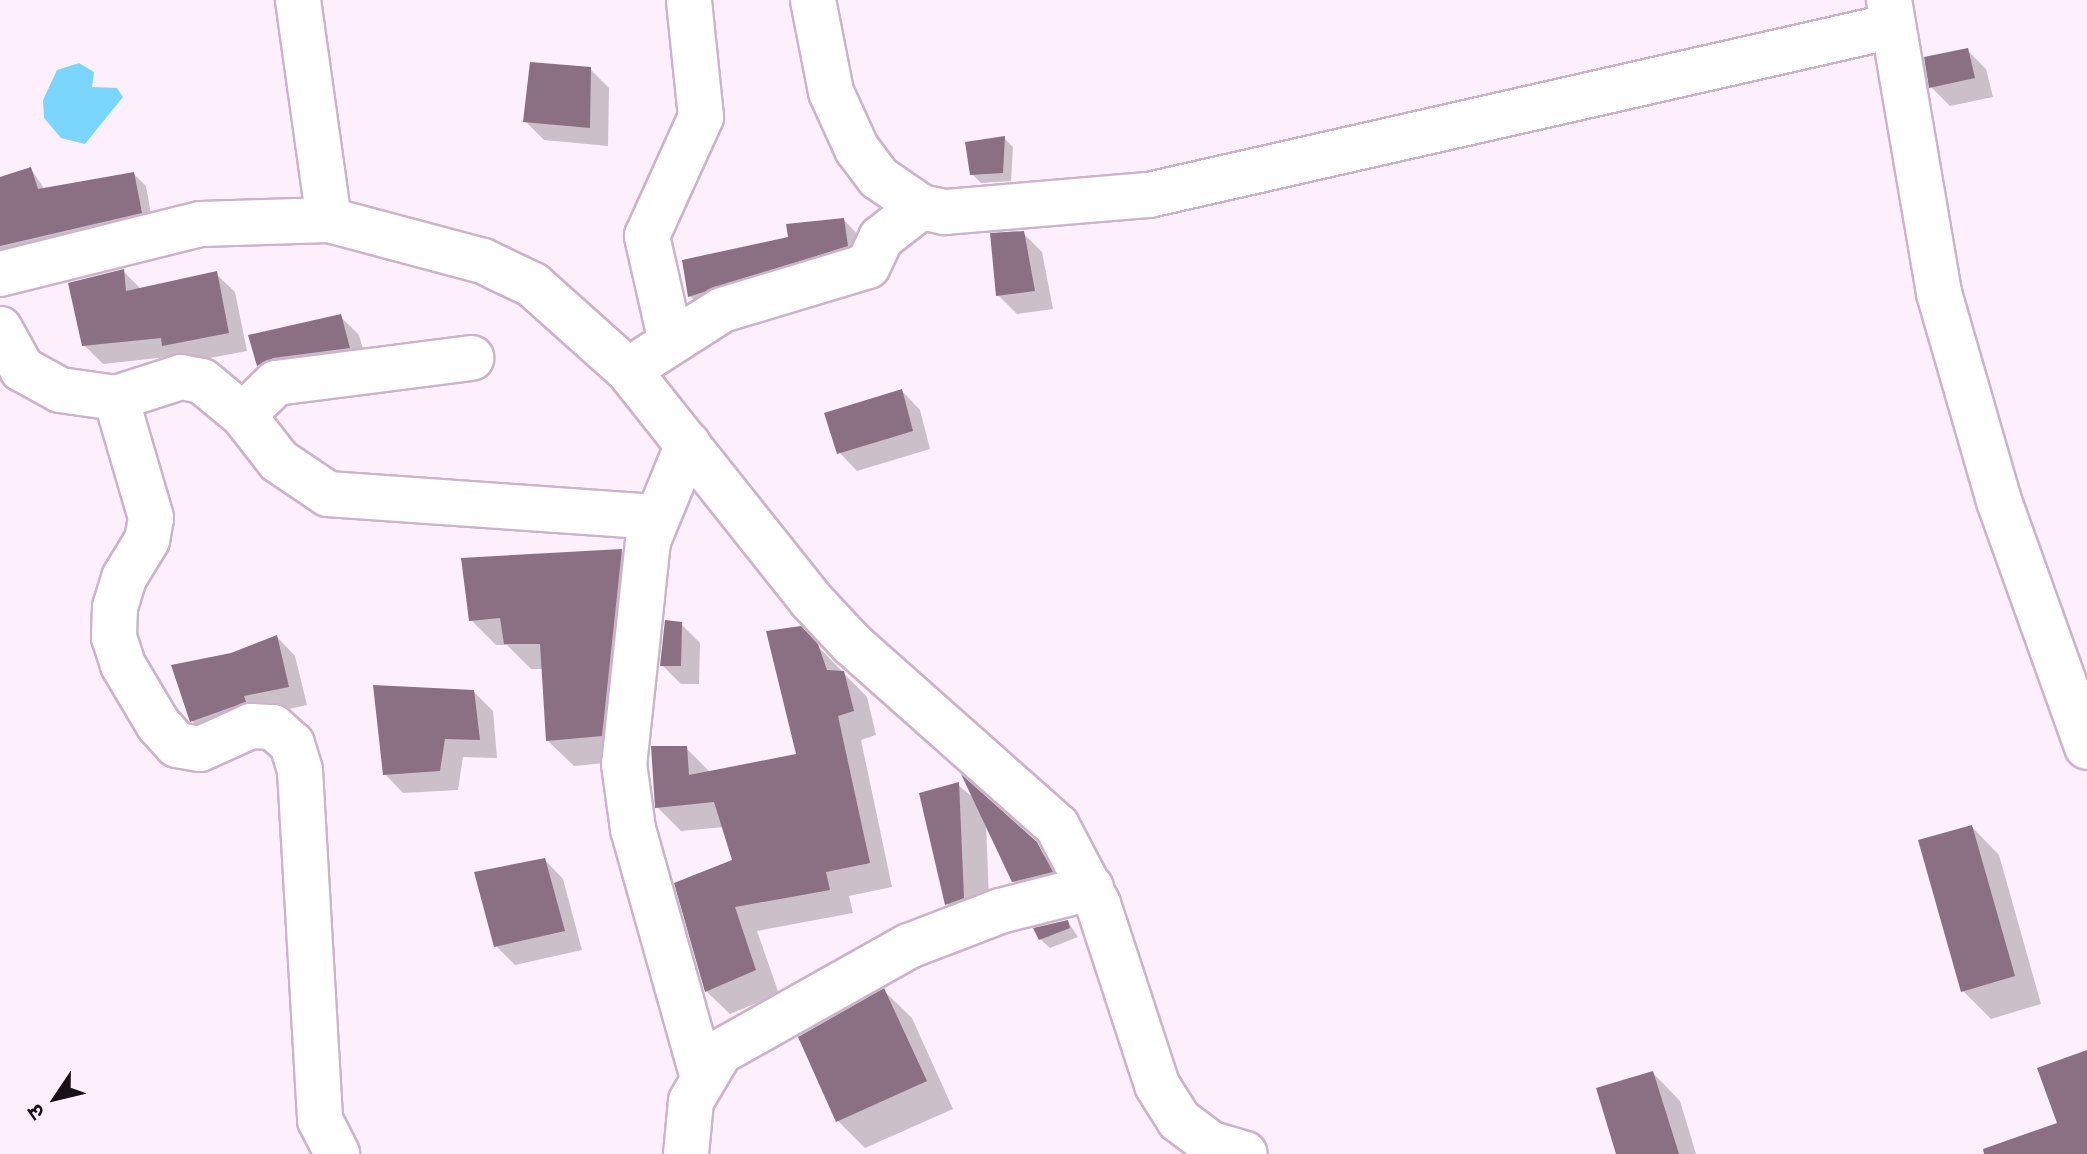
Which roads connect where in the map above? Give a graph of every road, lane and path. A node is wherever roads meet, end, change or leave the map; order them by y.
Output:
1 (298, 0) edge
2 (689, 0) edge
3 (813, 0) edge
4 (1891, 13) edge
5 (921, 207) junction
6 (329, 220) junction
7 (0, 274) edge
8 (0, 329) edge
9 (671, 342) junction
10 (471, 358) dead end
11 (628, 370) junction
12 (116, 398) junction
13 (243, 415) junction
14 (688, 444) junction
15 (654, 517) junction
16 (2087, 747) edge
17 (1091, 888) junction
18 (702, 1075) junction
19 (337, 1154) edge
20 (686, 1154) edge
21 (1245, 1154) edge

1 - 6 street
2 - 9 street
3 - 5 street
4 - 5 street
4 - 16 street
5 - 9 street
6 - 7 street
6 - 11 street
8 - 12 street
9 - 11 street
10 - 13 street
11 - 14 street
12 - 13 street
12 - 19 street
13 - 15 street
14 - 15 street
14 - 17 street
15 - 18 street
17 - 18 street
17 - 21 street
18 - 20 street

